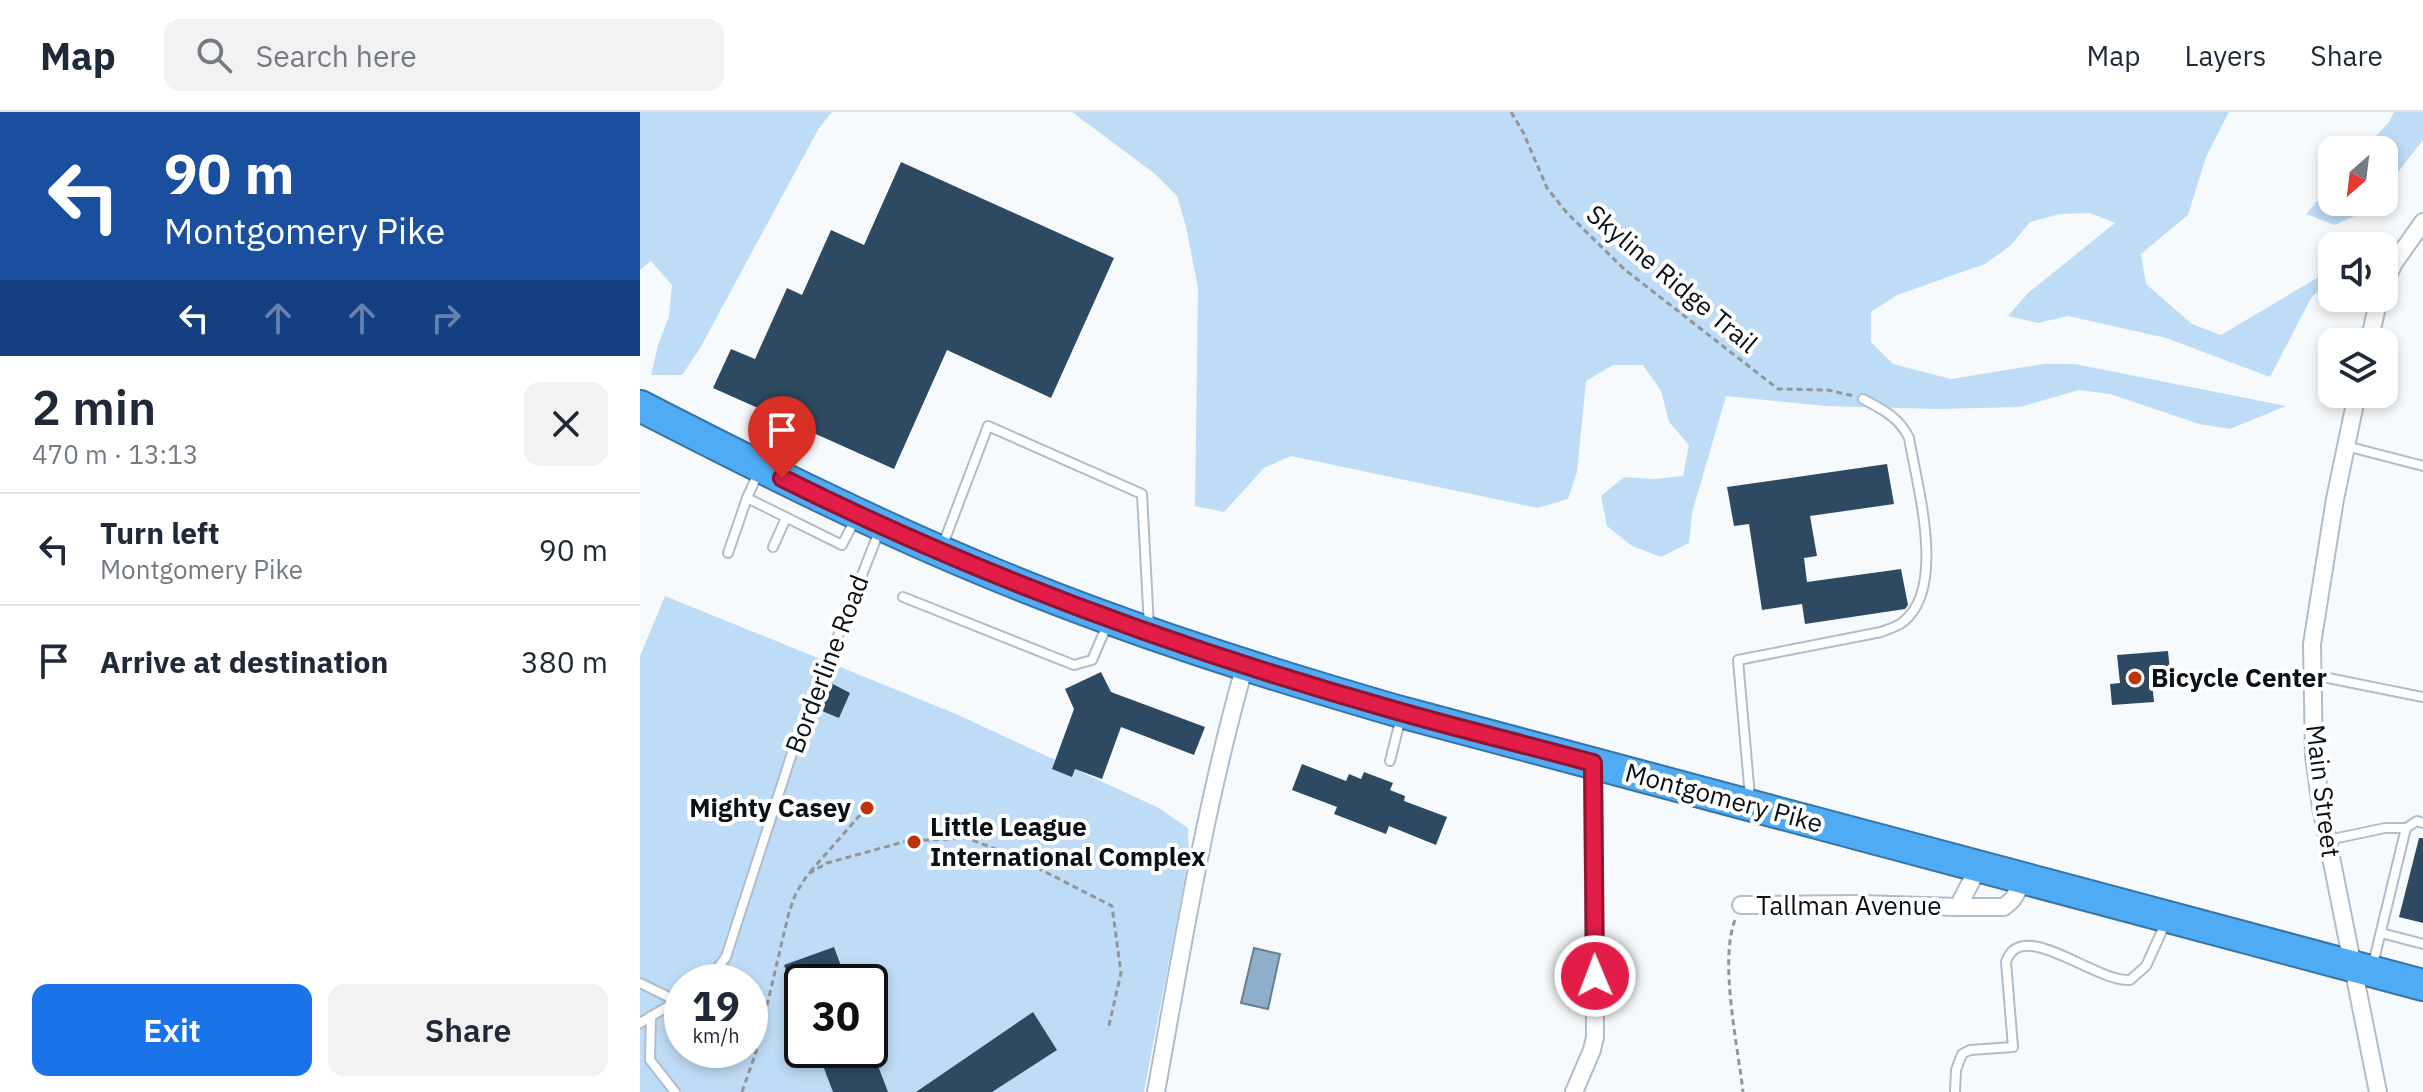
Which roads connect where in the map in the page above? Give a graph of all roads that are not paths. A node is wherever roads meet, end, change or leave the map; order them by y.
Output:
1 (2423, 222) edge
2 (2398, 257) edge
3 (1863, 399) road end
4 (640, 406) edge
5 (2354, 408) edge
6 (2346, 446) junction
7 (2423, 466) edge
8 (761, 468) junction
9 (747, 498) junction
10 (786, 518) junction
11 (870, 519) junction
12 (773, 547) dead end
13 (940, 551) junction
14 (728, 553) dead end
15 (903, 597) dead end
16 (1109, 619) junction
17 (1149, 632) junction
18 (1245, 665) junction
19 (2312, 675) junction
20 (2423, 697) edge
21 (1402, 712) junction
22 (1390, 761) dead end
23 (1593, 763) junction
24 (1751, 805) junction
25 (2423, 823) edge
26 (2406, 828) junction
27 (2327, 840) junction
28 (1979, 866) junction
29 (2026, 878) junction
30 (1741, 905) road end
31 (1958, 907) junction
32 (2168, 916) junction
33 (2381, 933) junction
34 (2423, 944) edge
35 (721, 964) edge
36 (2362, 968) junction
37 (640, 983) edge
38 (2423, 985) edge
39 (664, 993) edge
40 (664, 1008) edge
41 (651, 1016) junction
42 (640, 1023) edge
43 (675, 1092) edge
44 (1156, 1092) edge
45 (1574, 1092) edge
46 (1955, 1092) edge
47 (2378, 1092) edge

1 - 2 street
3 - 24 lane
4 - 8 highway, Montgomery Pike
5 - 6 street, Main Street
6 - 7 lane
6 - 19 street, Main Street
8 - 9 lane
8 - 11 highway, Montgomery Pike
9 - 10 lane
9 - 14 lane
10 - 11 lane
10 - 12 lane
11 - 13 highway, Montgomery Pike
11 - 35 lane, Borderline Road
13 - 16 highway, Montgomery Pike
13 - 17 lane
15 - 16 lane
16 - 17 highway, Montgomery Pike
17 - 18 highway, Montgomery Pike
18 - 21 highway, Montgomery Pike
18 - 44 street
19 - 20 lane
19 - 27 street, Main Street
21 - 22 lane
21 - 23 highway, Montgomery Pike
23 - 24 highway, Montgomery Pike
23 - 45 street
24 - 28 highway, Montgomery Pike
25 - 26 lane
26 - 27 lane
26 - 33 lane
27 - 36 street, Main Street
28 - 29 highway, Montgomery Pike
28 - 31 street, Tallman Avenue
29 - 31 street
29 - 32 highway, Montgomery Pike
30 - 31 street, Tallman Avenue
32 - 36 highway, Montgomery Pike
32 - 46 lane
33 - 34 lane
33 - 36 lane
36 - 38 highway, Montgomery Pike
36 - 47 street, Main Street
37 - 39 lane
40 - 41 lane
41 - 42 lane
41 - 43 lane

